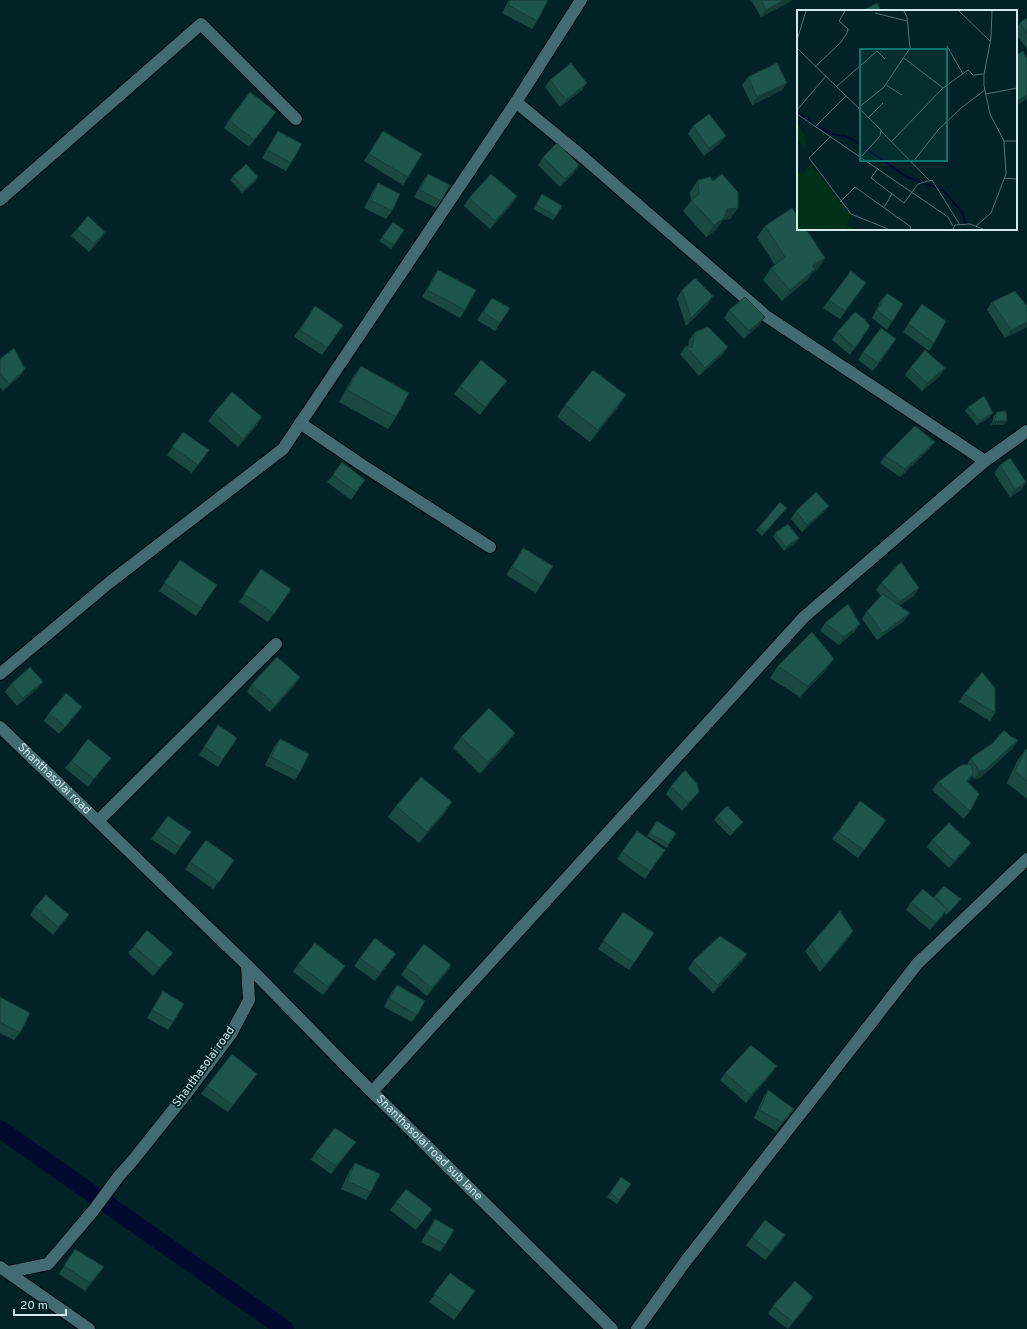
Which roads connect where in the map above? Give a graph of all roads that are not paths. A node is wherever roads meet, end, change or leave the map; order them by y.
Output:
1 (581, 0) edge
2 (516, 102) junction
3 (296, 119) dead end
4 (0, 200) edge
5 (300, 423) junction
6 (1027, 431) edge
7 (986, 461) junction
8 (490, 547) dead end
9 (276, 644) dead end
10 (0, 674) edge
11 (0, 727) edge
12 (98, 821) junction
13 (1027, 859) edge
14 (247, 965) junction
15 (372, 1092) junction
16 (4, 1270) edge
17 (89, 1329) edge
18 (612, 1329) edge
19 (637, 1329) edge

1 - 2 street
2 - 5 street
2 - 7 street
3 - 4 street
5 - 8 street
5 - 10 street
6 - 7 street
7 - 15 street
9 - 12 street
11 - 12 street, Shanthasolai road
12 - 14 street, Shanthasolai road
13 - 19 street
14 - 15 street, Shanthasolai road sub lane
14 - 16 street, Shanthasolai road
15 - 18 street, Shanthasolai road sub lane
16 - 17 street

